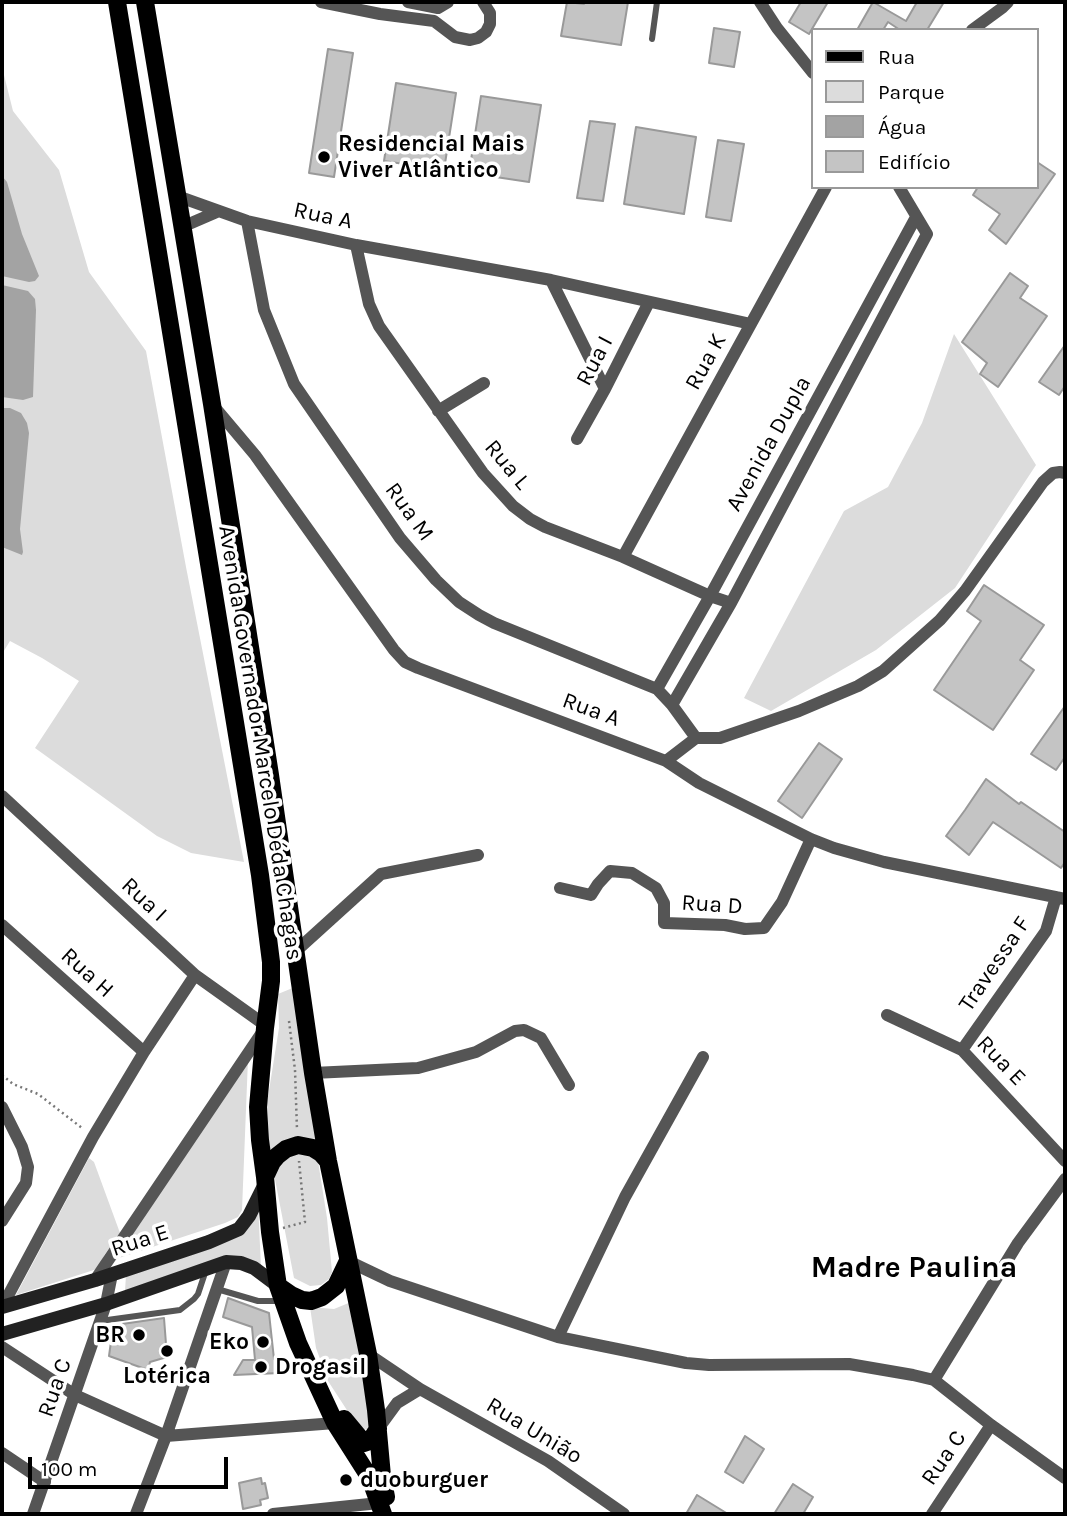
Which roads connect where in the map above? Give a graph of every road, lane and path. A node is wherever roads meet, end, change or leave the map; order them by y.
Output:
1 (117, 2) edge
2 (145, 2) edge
3 (321, 2) edge
4 (408, 2) edge
5 (448, 2) edge
6 (483, 2) edge
7 (657, 2) edge
8 (760, 2) edge
9 (1008, 2) edge
10 (975, 28) edge
11 (652, 39) dead end
12 (811, 70) edge
13 (825, 189) edge
14 (900, 189) edge
15 (177, 196) junction
16 (219, 211) junction
17 (916, 218) junction
18 (247, 221) junction
19 (182, 227) junction
20 (356, 245) junction
21 (551, 280) junction
22 (649, 302) junction
23 (751, 324) junction
24 (484, 383) dead end
25 (605, 388) junction
26 (212, 404) junction
27 (438, 411) junction
28 (577, 439) dead end
29 (1065, 473) edge
30 (623, 557) junction
31 (710, 596) junction
32 (731, 603) junction
33 (657, 689) junction
34 (672, 705) junction
35 (696, 738) junction
36 (666, 761) junction
37 (2, 796) edge
38 (811, 839) junction
39 (478, 855) dead end
40 (560, 888) dead end
41 (1060, 898) edge
42 (2, 925) edge
43 (296, 951) junction
44 (195, 975) junction
45 (887, 1015) dead end
46 (265, 1027) junction
47 (962, 1050) junction
48 (144, 1052) junction
49 (703, 1056) dead end
50 (313, 1073) junction
51 (2, 1075) edge
52 (569, 1085) dead end
53 (2, 1107) edge
54 (93, 1137) junction
55 (328, 1161) junction
56 (1065, 1161) edge
57 (265, 1179) junction
58 (1065, 1179) edge
59 (2, 1221) edge
60 (348, 1261) junction
61 (226, 1262) junction
62 (206, 1269) junction
63 (112, 1274) junction
64 (95, 1280) junction
65 (217, 1289) junction
66 (281, 1294) junction
67 (106, 1304) junction
68 (2, 1307) edge
69 (100, 1321) junction
70 (2, 1334) edge
71 (558, 1337) junction
72 (2, 1347) edge
73 (368, 1354) junction
74 (934, 1380) junction
75 (317, 1382) junction
76 (420, 1389) junction
77 (75, 1395) junction
78 (335, 1423) junction
79 (991, 1425) junction
80 (378, 1429) junction
81 (166, 1436) junction
82 (2, 1453) edge
83 (1065, 1478) edge
84 (45, 1482) junction
85 (384, 1510) edge
86 (308, 1512) edge
87 (33, 1514) edge
88 (136, 1514) edge
89 (273, 1514) edge
90 (624, 1514) edge
91 (932, 1514) edge

1 - 46 main road, Avenida Governador Marcelo Déda Chagas
2 - 15 main road, Avenida Governador Marcelo Déda Chagas
3 - 6 street
4 - 5 street
7 - 11 lane
8 - 12 street
9 - 10 street
13 - 23 street, Rua K
14 - 17 street
15 - 16 street, Rua A
15 - 19 main road, Avenida Governador Marcelo Déda Chagas
16 - 18 street, Rua A
16 - 19 street
17 - 31 street, Avenida Dupla
17 - 32 street, Avenida Dupla
18 - 20 street, Rua A
18 - 33 street, Rua M
19 - 26 main road, Avenida Governador Marcelo Déda Chagas
20 - 21 street, Rua A
20 - 27 street, Rua L
21 - 22 street, Rua A
21 - 25 street
22 - 23 street, Rua A
22 - 25 street, Rua I
23 - 30 street, Rua K
24 - 27 street
25 - 28 street, Rua I
26 - 36 street, Rua A
26 - 43 main road, Avenida Governador Marcelo Déda Chagas
27 - 30 street, Rua L
29 - 35 street
30 - 31 street, Rua L
31 - 32 street, Rua L
31 - 33 street, Avenida Dupla
32 - 34 street, Avenida Dupla
33 - 34 street, Rua M
34 - 35 street, Rua M
35 - 36 street
36 - 38 street, Rua A
37 - 44 street, Rua I
38 - 40 street, Rua D
38 - 41 street, Rua A
39 - 43 street
41 - 47 street, Travessa F
42 - 48 street, Rua H
43 - 50 main road, Avenida Governador Marcelo Déda Chagas
44 - 46 street, Rua I
44 - 48 street
45 - 47 street, Rua E
46 - 57 main road, Avenida Governador Marcelo Déda Chagas
46 - 64 street
47 - 56 street, Rua E
48 - 54 street
49 - 71 street
50 - 52 street
50 - 55 main road, Avenida Governador Marcelo Déda Chagas
51 - 54 path
53 - 59 street
54 - 68 street
55 - 57 main road
55 - 60 main road, Avenida Governador Marcelo Déda Chagas
57 - 63 street, Rua E
57 - 66 main road, Avenida Governador Marcelo Déda Chagas
58 - 74 street
60 - 66 main road
60 - 71 street
60 - 73 main road, Avenida Governador Marcelo Déda Chagas
61 - 62 street, Rua E
61 - 65 street
61 - 66 street
62 - 67 street, Rua E
62 - 69 lane
63 - 64 street, Rua E
63 - 67 street, Rua C
64 - 68 street, Rua E
65 - 66 lane
65 - 81 street
66 - 75 main road, Avenida Governador Marcelo Déda Chagas
67 - 69 street, Rua C
67 - 70 street, Rua E
69 - 77 street, Rua C
71 - 74 street
72 - 77 street
73 - 76 street, Rua União
73 - 80 main road, Avenida Governador Marcelo Déda Chagas
74 - 79 street
75 - 78 main road, Avenida Governador Marcelo Déda Chagas
75 - 80 main road
76 - 80 street
76 - 90 street, Rua União
77 - 81 street
77 - 84 street, Rua C
78 - 81 street
78 - 85 main road, Avenida Governador Marcelo Déda Chagas
79 - 83 street
79 - 91 street, Rua C
80 - 85 main road, Avenida Governador Marcelo Déda Chagas
81 - 88 street
82 - 84 street
84 - 87 street, Rua C
85 - 86 street
86 - 89 street

